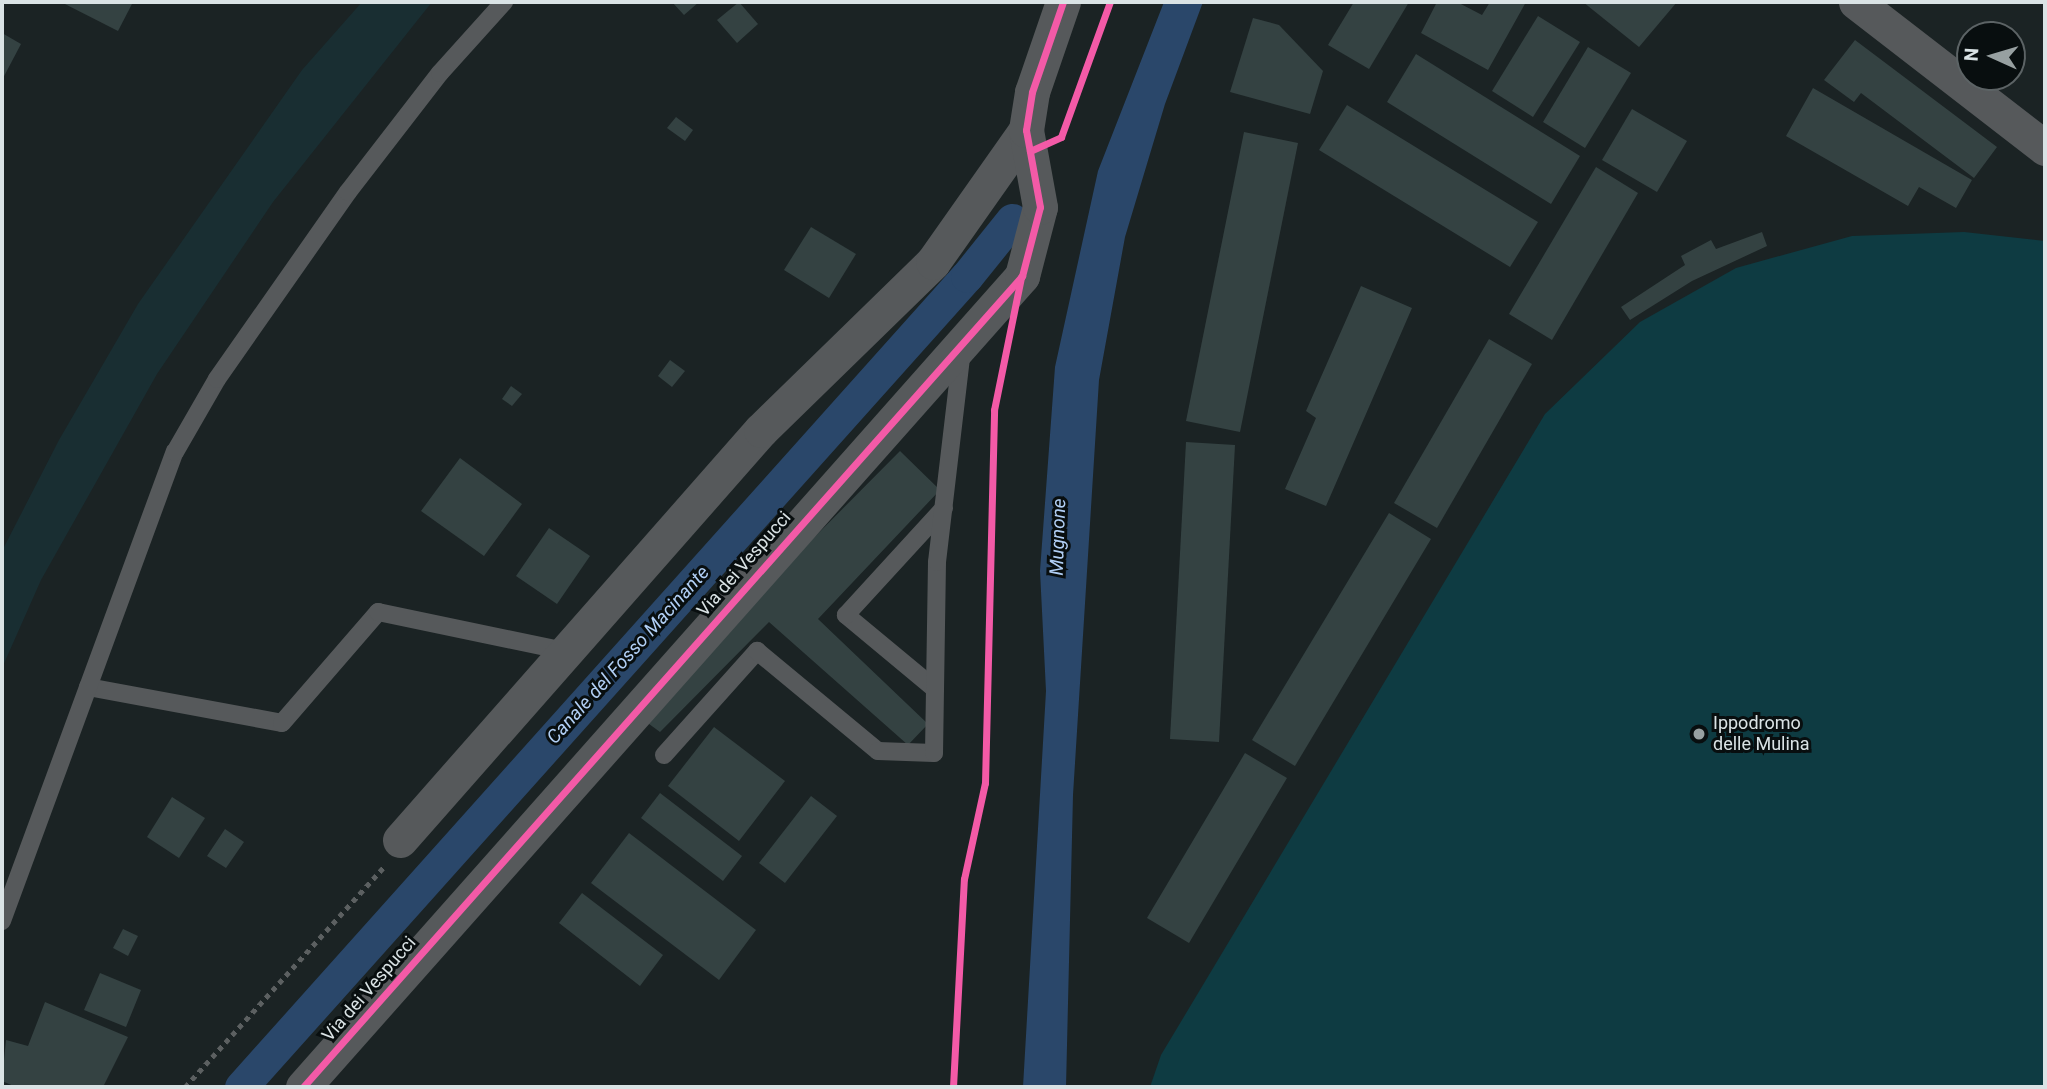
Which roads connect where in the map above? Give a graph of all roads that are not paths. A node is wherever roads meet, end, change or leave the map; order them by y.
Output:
1 (504, 2) edge
2 (1063, 2) edge
3 (1856, 2) edge
4 (1026, 130) junction
5 (2045, 148) edge
6 (963, 340) junction
7 (944, 508) junction
8 (565, 651) junction
9 (88, 687) junction
10 (935, 688) junction
11 (664, 755) dead end
12 (400, 840) road end
13 (2, 921) edge
14 (303, 1087) edge

1 - 9 lane
2 - 4 street, Via dei Vespucci
3 - 5 street
4 - 6 street, Via dei Vespucci
4 - 8 street
6 - 7 lane
6 - 14 street, Via dei Vespucci
7 - 10 lane
7 - 10 lane
8 - 9 lane
8 - 12 street
9 - 13 lane
10 - 11 lane

